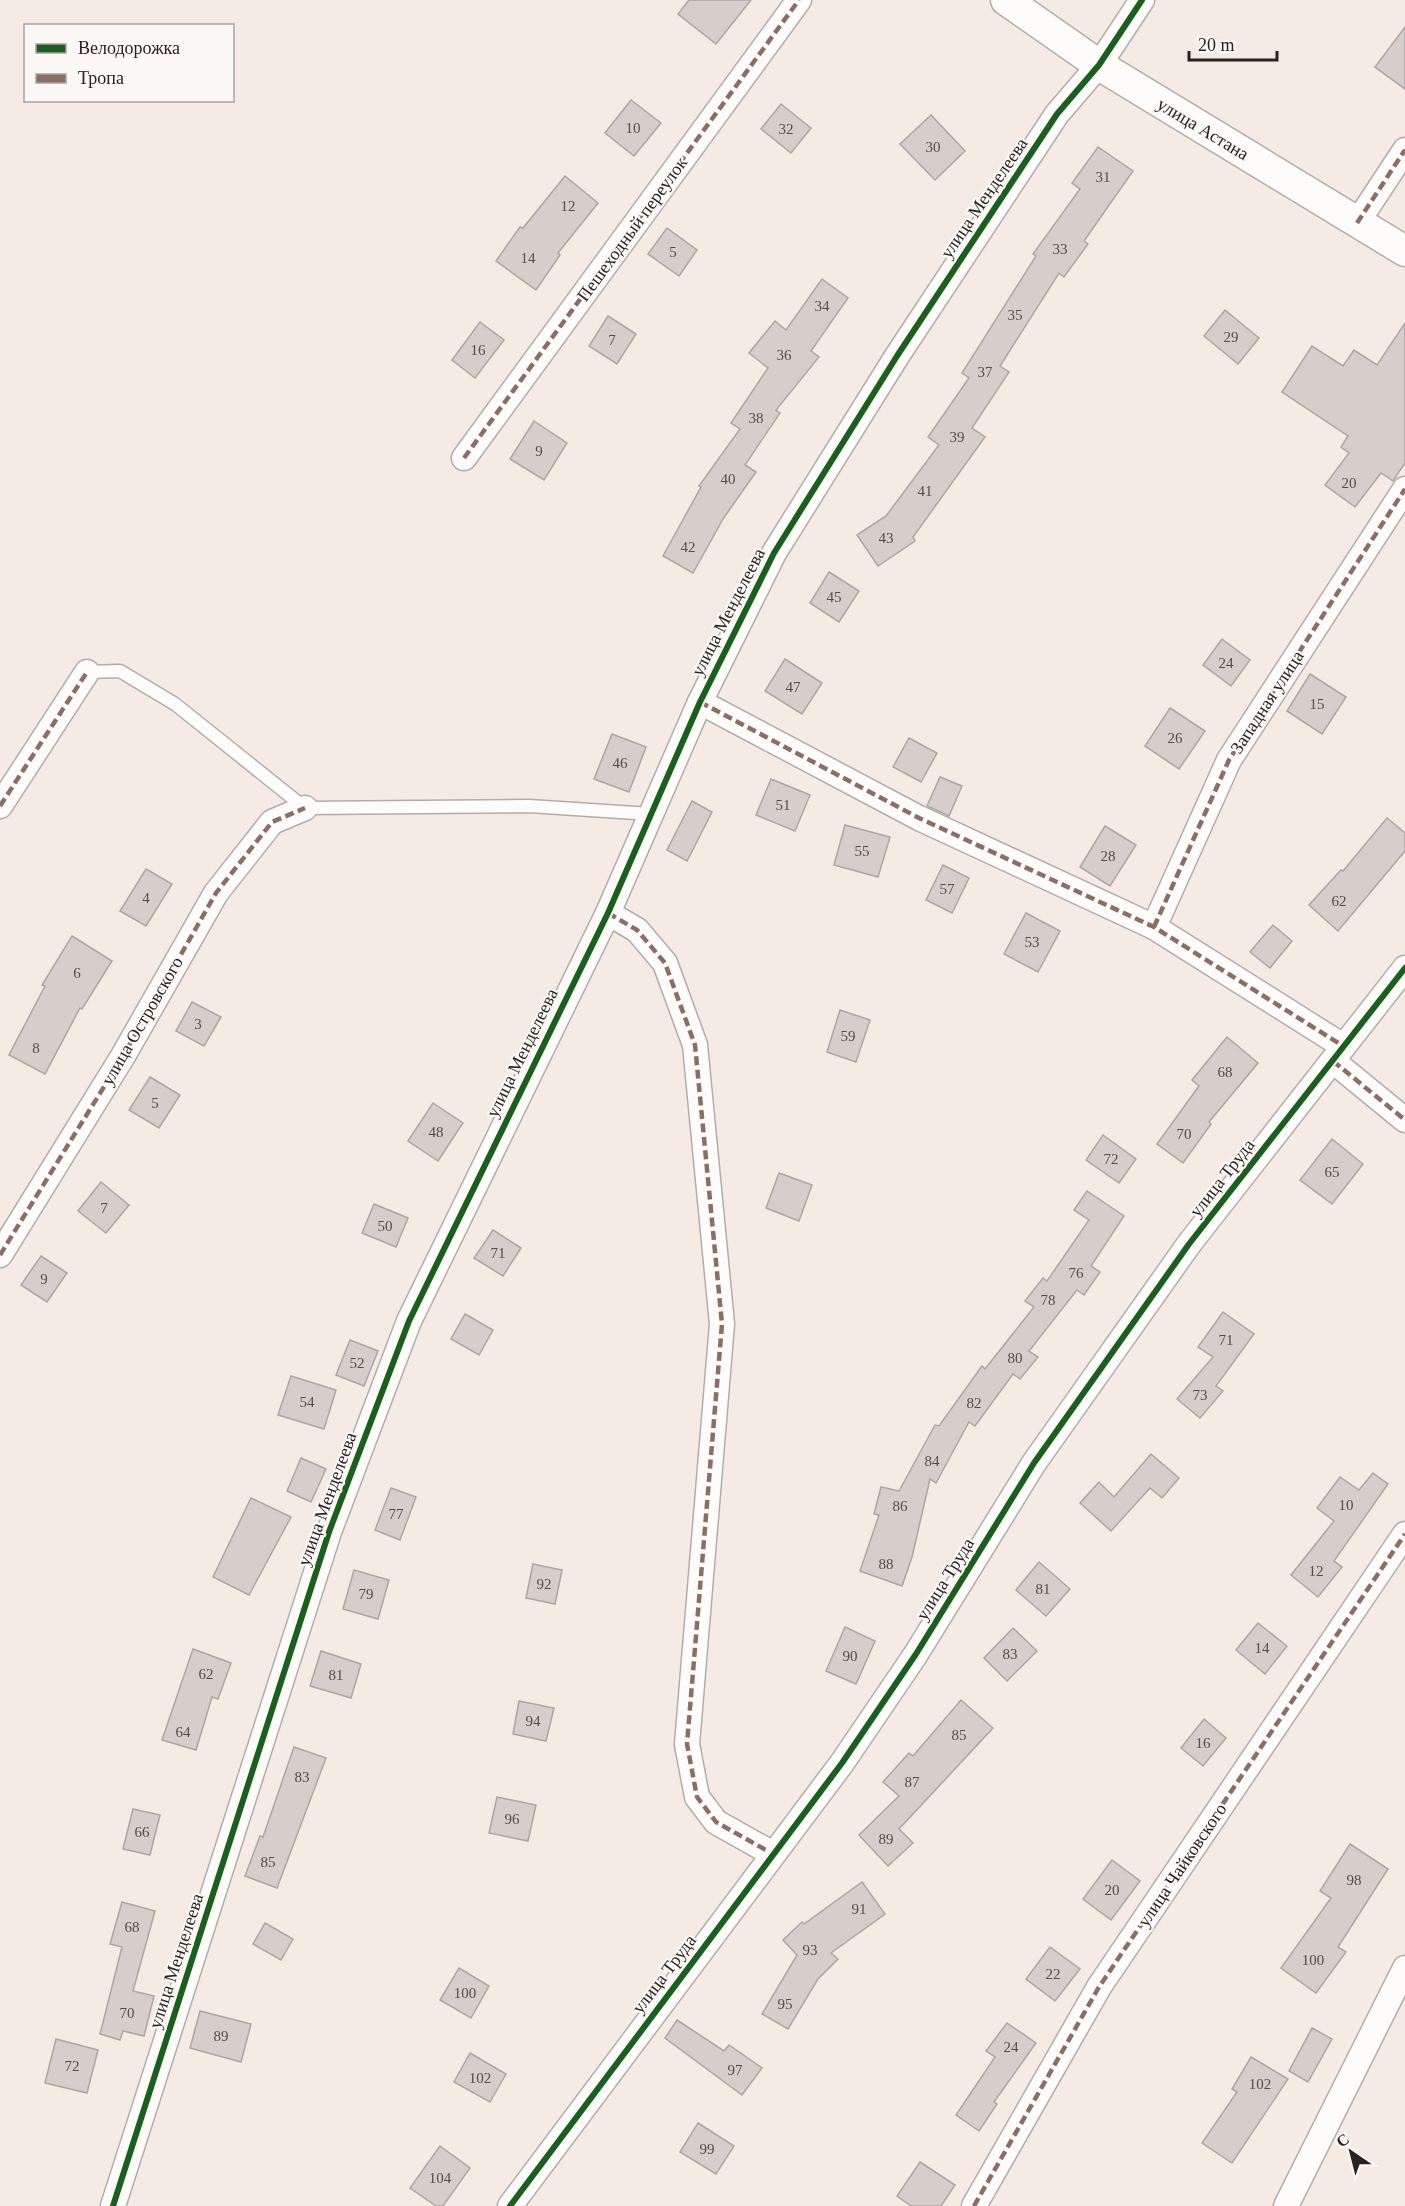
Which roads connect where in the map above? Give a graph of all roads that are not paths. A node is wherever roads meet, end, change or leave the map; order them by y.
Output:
1 (799, 0) edge
2 (1006, 0) edge
3 (1142, 0) edge
4 (1099, 65) junction
5 (1405, 150) edge
6 (1357, 223) junction
7 (1405, 251) edge
8 (464, 458) dead end
9 (1405, 489) edge
10 (87, 672) joint
11 (700, 702) junction
12 (0, 806) edge
13 (305, 808) junction
14 (651, 814) junction
15 (608, 913) junction
16 (1154, 927) junction
17 (1405, 968) edge
18 (1338, 1053) junction
19 (1405, 1120) edge
20 (0, 1255) edge
21 (1405, 1534) edge
22 (773, 1854) junction
23 (1405, 1968) edge
24 (113, 2206) edge
25 (510, 2206) edge
26 (974, 2206) edge
27 (1286, 2206) edge

1 - 8 street, Пешеходный переулок
2 - 4 street, улица Астана
3 - 4 street, улица Менделеева
4 - 6 street, улица Астана
4 - 11 street, улица Менделеева
5 - 6 street
6 - 7 street, улица Астана
9 - 16 street, Западная улица
10 - 12 street
10 - 13 lane
11 - 14 street, улица Менделеева
11 - 16 street
13 - 14 lane
13 - 20 street, улица Островского
14 - 15 street, улица Менделеева
15 - 22 street
15 - 24 street, улица Менделеева
16 - 18 street
17 - 18 street, улица Труда
18 - 19 street
18 - 22 street, улица Труда
21 - 26 street, улица Чайковского
22 - 25 street, улица Труда
23 - 27 street

